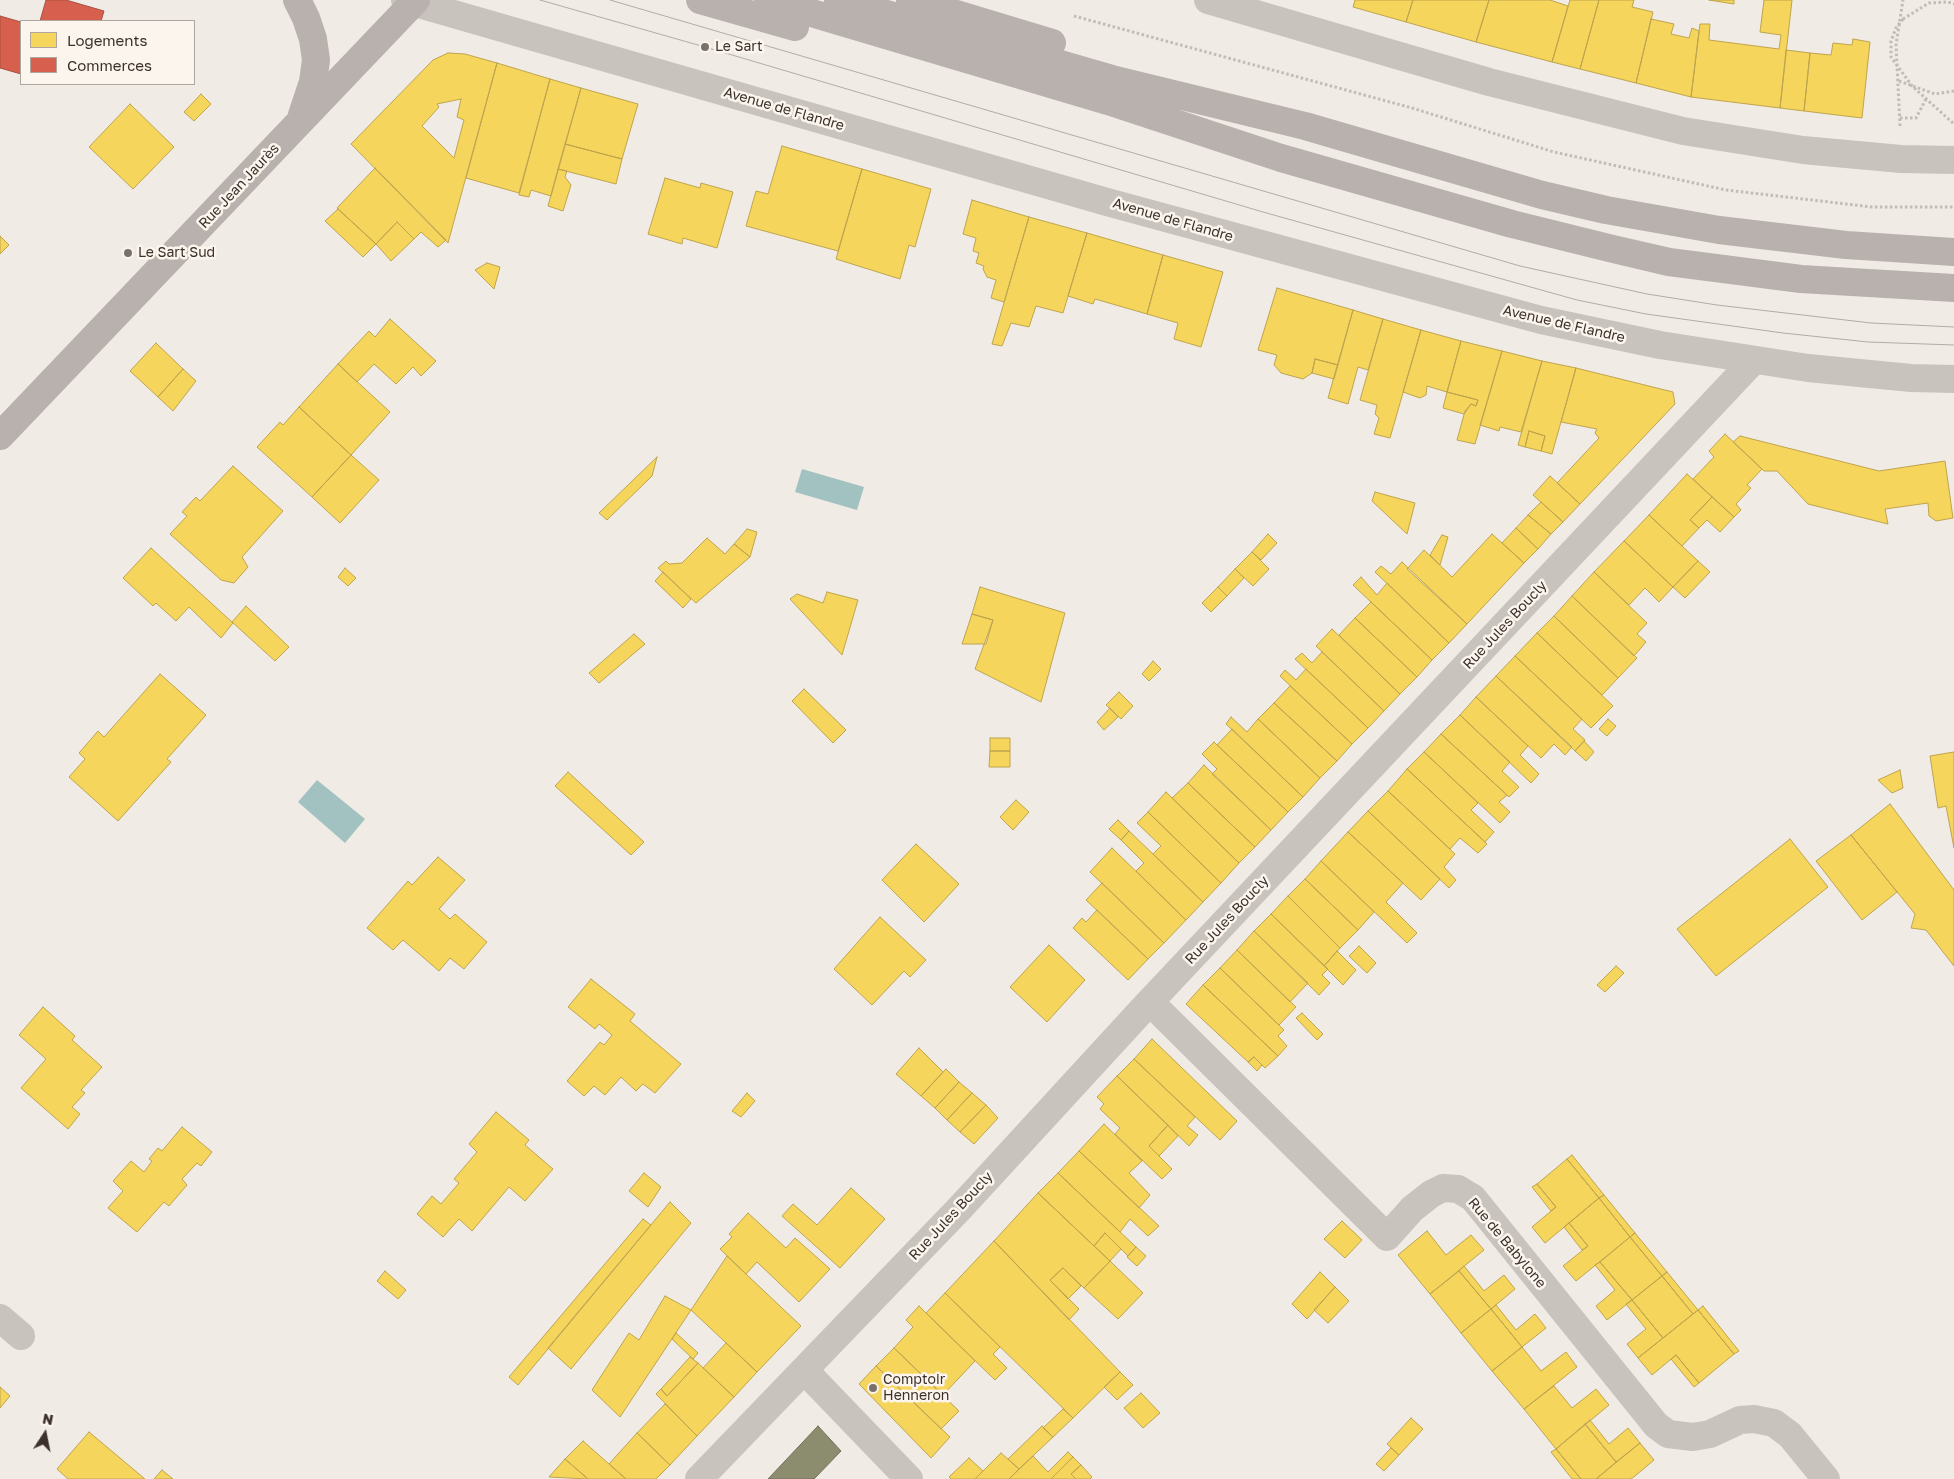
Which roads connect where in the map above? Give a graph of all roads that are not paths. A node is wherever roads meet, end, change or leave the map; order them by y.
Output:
1 (296, 0) edge
2 (700, 0) edge
3 (768, 0) edge
4 (838, 0) edge
5 (910, 0) edge
6 (1208, 0) edge
7 (411, 1) edge
8 (297, 125) junction
9 (1305, 126) junction
10 (1281, 158) junction
11 (1954, 160) edge
12 (1954, 252) edge
13 (1954, 288) edge
14 (1754, 360) junction
15 (1954, 379) edge
16 (0, 436) edge
17 (1150, 1002) junction
18 (0, 1318) edge
19 (21, 1336) dead end
20 (804, 1370) junction
21 (699, 1479) edge
22 (909, 1479) edge
23 (1826, 1479) edge

1 - 8 main road
2 - 10 main road
3 - 10 main road
4 - 9 main road
5 - 9 main road
6 - 11 street
7 - 8 main road, Rue Jean Jaurès
7 - 14 street, Avenue de Flandre
8 - 16 main road, Rue Jean Jaurès
9 - 12 main road
10 - 13 main road
14 - 15 street, Avenue de Flandre
14 - 17 street, Rue Jules Boucly
17 - 20 street, Rue Jules Boucly
17 - 23 street, Rue de Babylone
18 - 19 street
20 - 21 street, Rue Jules Boucly
20 - 22 street

